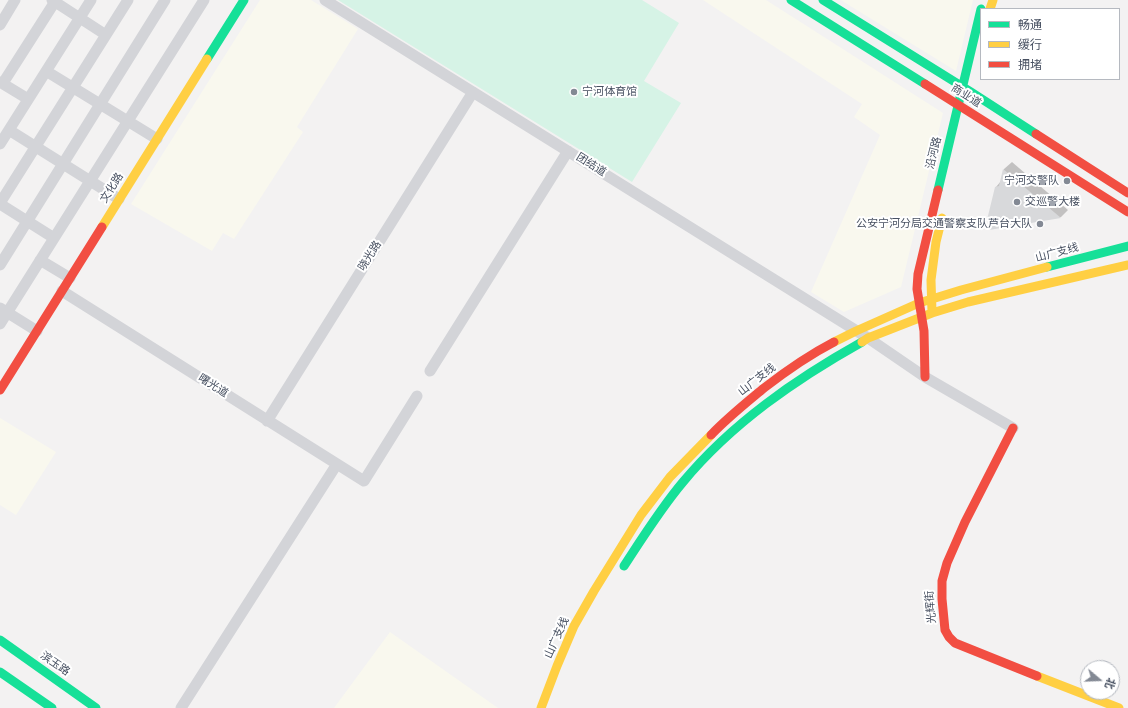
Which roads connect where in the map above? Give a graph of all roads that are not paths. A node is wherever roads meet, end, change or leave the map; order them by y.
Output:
1 (15, 0) edge
2 (91, 0) edge
3 (128, 0) edge
4 (166, 0) edge
5 (204, 0) edge
6 (244, 0) edge
7 (325, 0) edge
8 (791, 0) edge
9 (823, 0) edge
10 (54, 1) edge
11 (980, 13) edge
12 (80, 18) junction
13 (0, 25) edge
14 (106, 35) junction
15 (46, 71) junction
16 (1, 82) edge
17 (963, 87) junction
18 (72, 88) junction
19 (972, 88) junction
20 (473, 92) junction
21 (28, 99) junction
22 (100, 105) junction
23 (958, 105) junction
24 (966, 114) junction
25 (128, 121) junction
26 (9, 130) junction
27 (157, 139) junction
28 (0, 144) edge
29 (36, 146) junction
30 (568, 151) junction
31 (63, 164) junction
32 (90, 180) junction
33 (1128, 193) edge
34 (119, 199) junction
35 (0, 204) edge
36 (944, 211) dead end
37 (1128, 212) edge
38 (27, 222) junction
39 (54, 238) junction
40 (1128, 246) edge
41 (40, 260) junction
42 (1128, 264) edge
43 (0, 265) edge
44 (70, 278) junction
45 (62, 291) junction
46 (931, 299) junction
47 (919, 303) junction
48 (4, 310) edge
49 (921, 316) junction
50 (932, 320) junction
51 (0, 324) edge
52 (37, 331) junction
53 (856, 331) junction
54 (868, 338) junction
55 (430, 370) dead end
56 (929, 379) junction
57 (1, 387) edge
58 (417, 396) dead end
59 (267, 421) junction
60 (1009, 426) junction
61 (337, 464) junction
62 (617, 576) dead end
63 (0, 640) edge
64 (0, 672) edge
65 (52, 708) edge
66 (96, 708) edge
67 (181, 708) edge
68 (541, 708) edge
69 (1104, 708) edge
70 (1119, 708) edge

1 - 13 street
2 - 12 street
3 - 14 street
4 - 22 street
5 - 25 street
6 - 27 main road, 文化路
7 - 20 street, 团结道
8 - 23 main road, 商业道
9 - 17 main road, 商业道
10 - 12 street
10 - 16 street
11 - 17 main road, 沿河路
12 - 14 street
12 - 15 street
14 - 18 street
15 - 18 street
15 - 21 street
16 - 21 street
17 - 19 main road, 商业道
17 - 23 main road, 沿河路
18 - 22 street
18 - 29 street
19 - 24 main road
19 - 33 main road, 商业道
20 - 30 street, 团结道
20 - 59 street, 晓光路
21 - 26 street
22 - 25 street
22 - 31 street
23 - 24 main road, 商业道
23 - 47 main road, 沿河路
24 - 37 main road, 商业道
25 - 27 street
25 - 32 street
26 - 28 street
26 - 29 street
27 - 34 main road, 文化路
29 - 31 street
29 - 35 street
30 - 53 street, 团结道
30 - 55 street
31 - 32 street
31 - 38 street
32 - 34 street
32 - 39 street
34 - 44 main road, 文化路
35 - 38 street
36 - 46 main road
38 - 39 street
38 - 43 street
39 - 41 street
40 - 46 main road, 山广支线
41 - 44 street
41 - 48 street
42 - 50 main road
44 - 45 main road, 文化路
45 - 52 main road, 文化路
45 - 59 street, 曙光道
46 - 47 main road, 山广支线
46 - 50 main road
47 - 49 main road
47 - 53 main road, 山广支线
48 - 51 street
48 - 52 street
49 - 50 main road
49 - 54 main road
49 - 56 main road
50 - 56 main road
52 - 57 main road, 文化路
53 - 54 street, 团结道
53 - 68 main road, 山广支线
54 - 56 street, 团结道
54 - 62 main road
56 - 60 street, 团结道
58 - 61 street, 曙光道
59 - 61 street, 曙光道
60 - 69 main road, 光辉街
60 - 70 main road, 光辉街
61 - 67 street
63 - 66 main road, 滨玉路
64 - 65 main road

